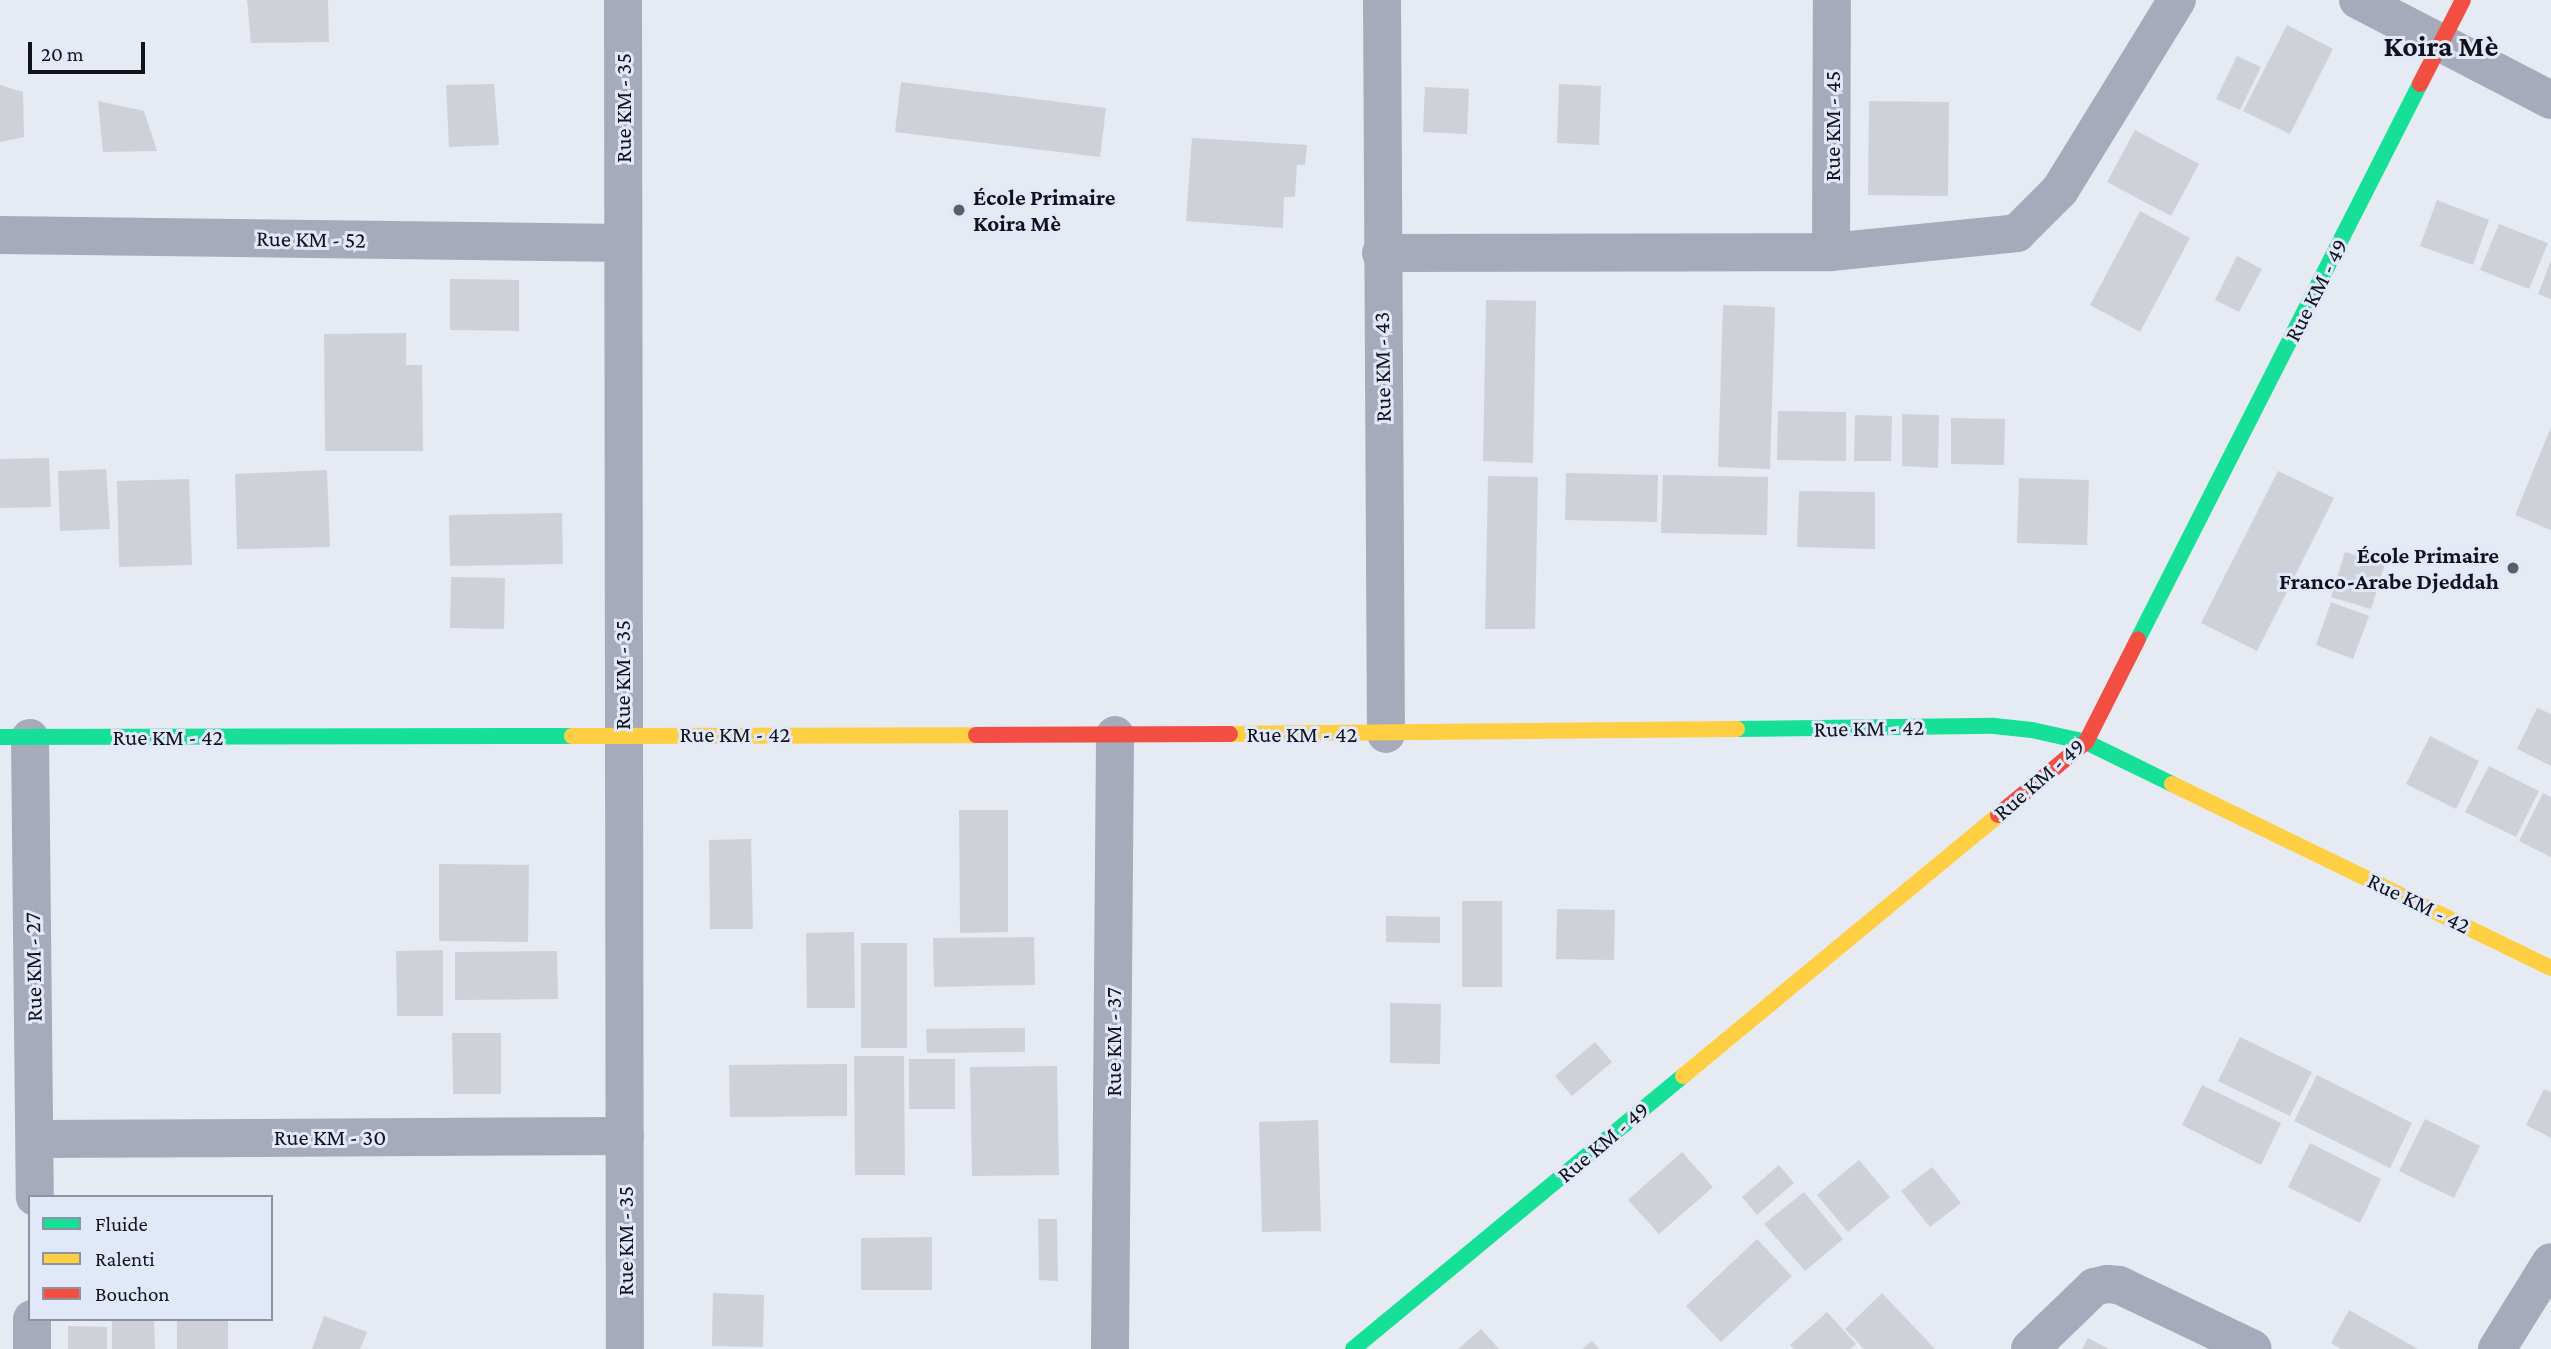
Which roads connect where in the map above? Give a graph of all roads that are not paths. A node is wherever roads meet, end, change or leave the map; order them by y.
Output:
1 (623, 0) edge
2 (1381, 0) edge
3 (1832, 0) edge
4 (2177, 0) edge
5 (2358, 0) edge
6 (2463, 0) edge
7 (2441, 46) junction
8 (2551, 100) edge
9 (0, 235) edge
10 (622, 243) junction
11 (1831, 252) junction
12 (1381, 253) junction
13 (621, 734) junction
14 (1386, 734) junction
15 (1115, 735) junction
16 (15, 737) edge
17 (2086, 742) junction
18 (2551, 968) edge
19 (625, 1136) junction
20 (36, 1139) junction
21 (35, 1195) edge
22 (2551, 1262) edge
23 (32, 1321) edge
24 (32, 1349) edge
25 (625, 1349) edge
26 (1110, 1349) edge
27 (1353, 1349) edge
28 (2030, 1349) edge
29 (2253, 1349) edge
30 (2497, 1349) edge

1 - 10 street, Rue KM - 35
2 - 12 street, Rue KM - 43
3 - 11 street, Rue KM - 45
4 - 11 street
5 - 7 street
6 - 7 street, Rue KM - 49
7 - 8 street
7 - 17 street, Rue KM - 49
9 - 10 street, Rue KM - 52
10 - 13 street, Rue KM - 35
11 - 12 street
12 - 14 street, Rue KM - 43
13 - 15 street, Rue KM - 42
13 - 16 street, Rue KM - 42
13 - 19 street, Rue KM - 35
14 - 15 street, Rue KM - 42
14 - 17 street, Rue KM - 42
15 - 26 street, Rue KM - 37
16 - 20 street, Rue KM - 27
17 - 18 street, Rue KM - 42
17 - 27 street, Rue KM - 49
19 - 20 street, Rue KM - 30
19 - 25 street, Rue KM - 35
20 - 21 street, Rue KM - 27
22 - 30 street
23 - 24 street
28 - 29 street

